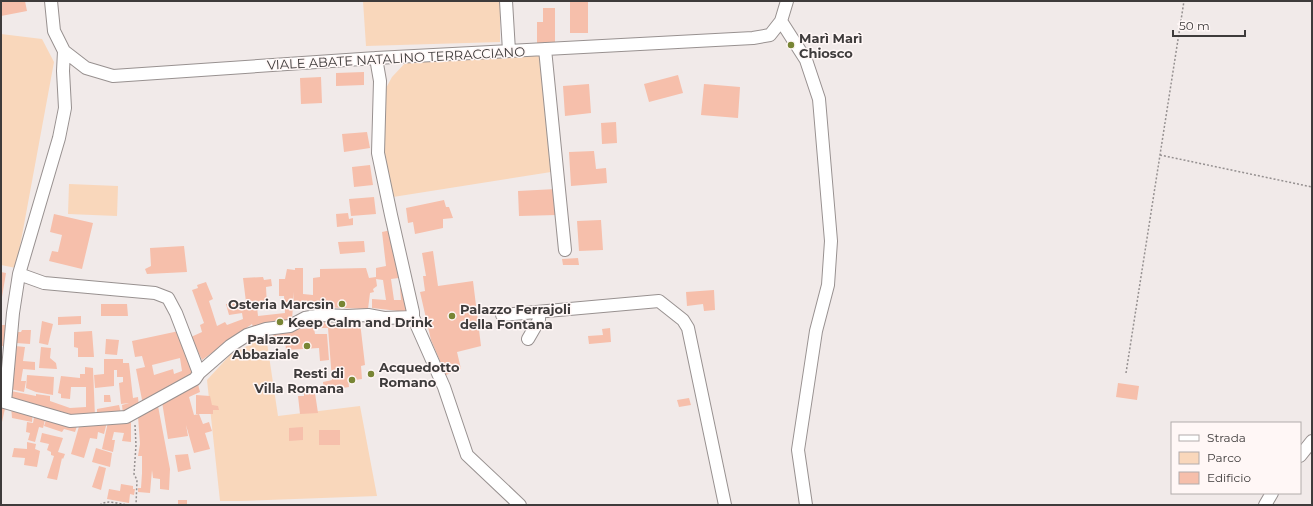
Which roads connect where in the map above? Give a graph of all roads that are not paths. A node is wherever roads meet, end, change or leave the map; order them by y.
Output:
1 (50, 1) edge
2 (506, 1) edge
3 (787, 1) edge
4 (781, 21) junction
5 (545, 49) junction
6 (64, 51) junction
7 (508, 51) junction
8 (376, 58) junction
9 (565, 250) dead end
10 (19, 274) junction
11 (539, 312) junction
12 (502, 315) dead end
13 (6, 317) edge
14 (413, 317) junction
15 (528, 338) dead end
16 (199, 373) junction
17 (3, 401) edge
18 (1312, 441) edge
19 (1301, 455) edge
20 (1271, 494) edge
21 (520, 505) edge
22 (725, 505) edge
23 (806, 505) edge
24 (1265, 505) edge

1 - 6 street, VIALE ABATE NATALINO TERRACCIANO
2 - 7 street
3 - 4 street
4 - 5 street, VIALE ABATE NATALINO TERRACCIANO
4 - 23 street
5 - 7 street, VIALE ABATE NATALINO TERRACCIANO
5 - 9 street
6 - 8 street, VIALE ABATE NATALINO TERRACCIANO
6 - 10 street
7 - 8 street, VIALE ABATE NATALINO TERRACCIANO
8 - 14 street
10 - 13 street
10 - 16 street
11 - 12 street
11 - 15 street
11 - 22 street
13 - 17 street
14 - 16 street
14 - 21 street
16 - 17 street
18 - 19 street
20 - 24 street

